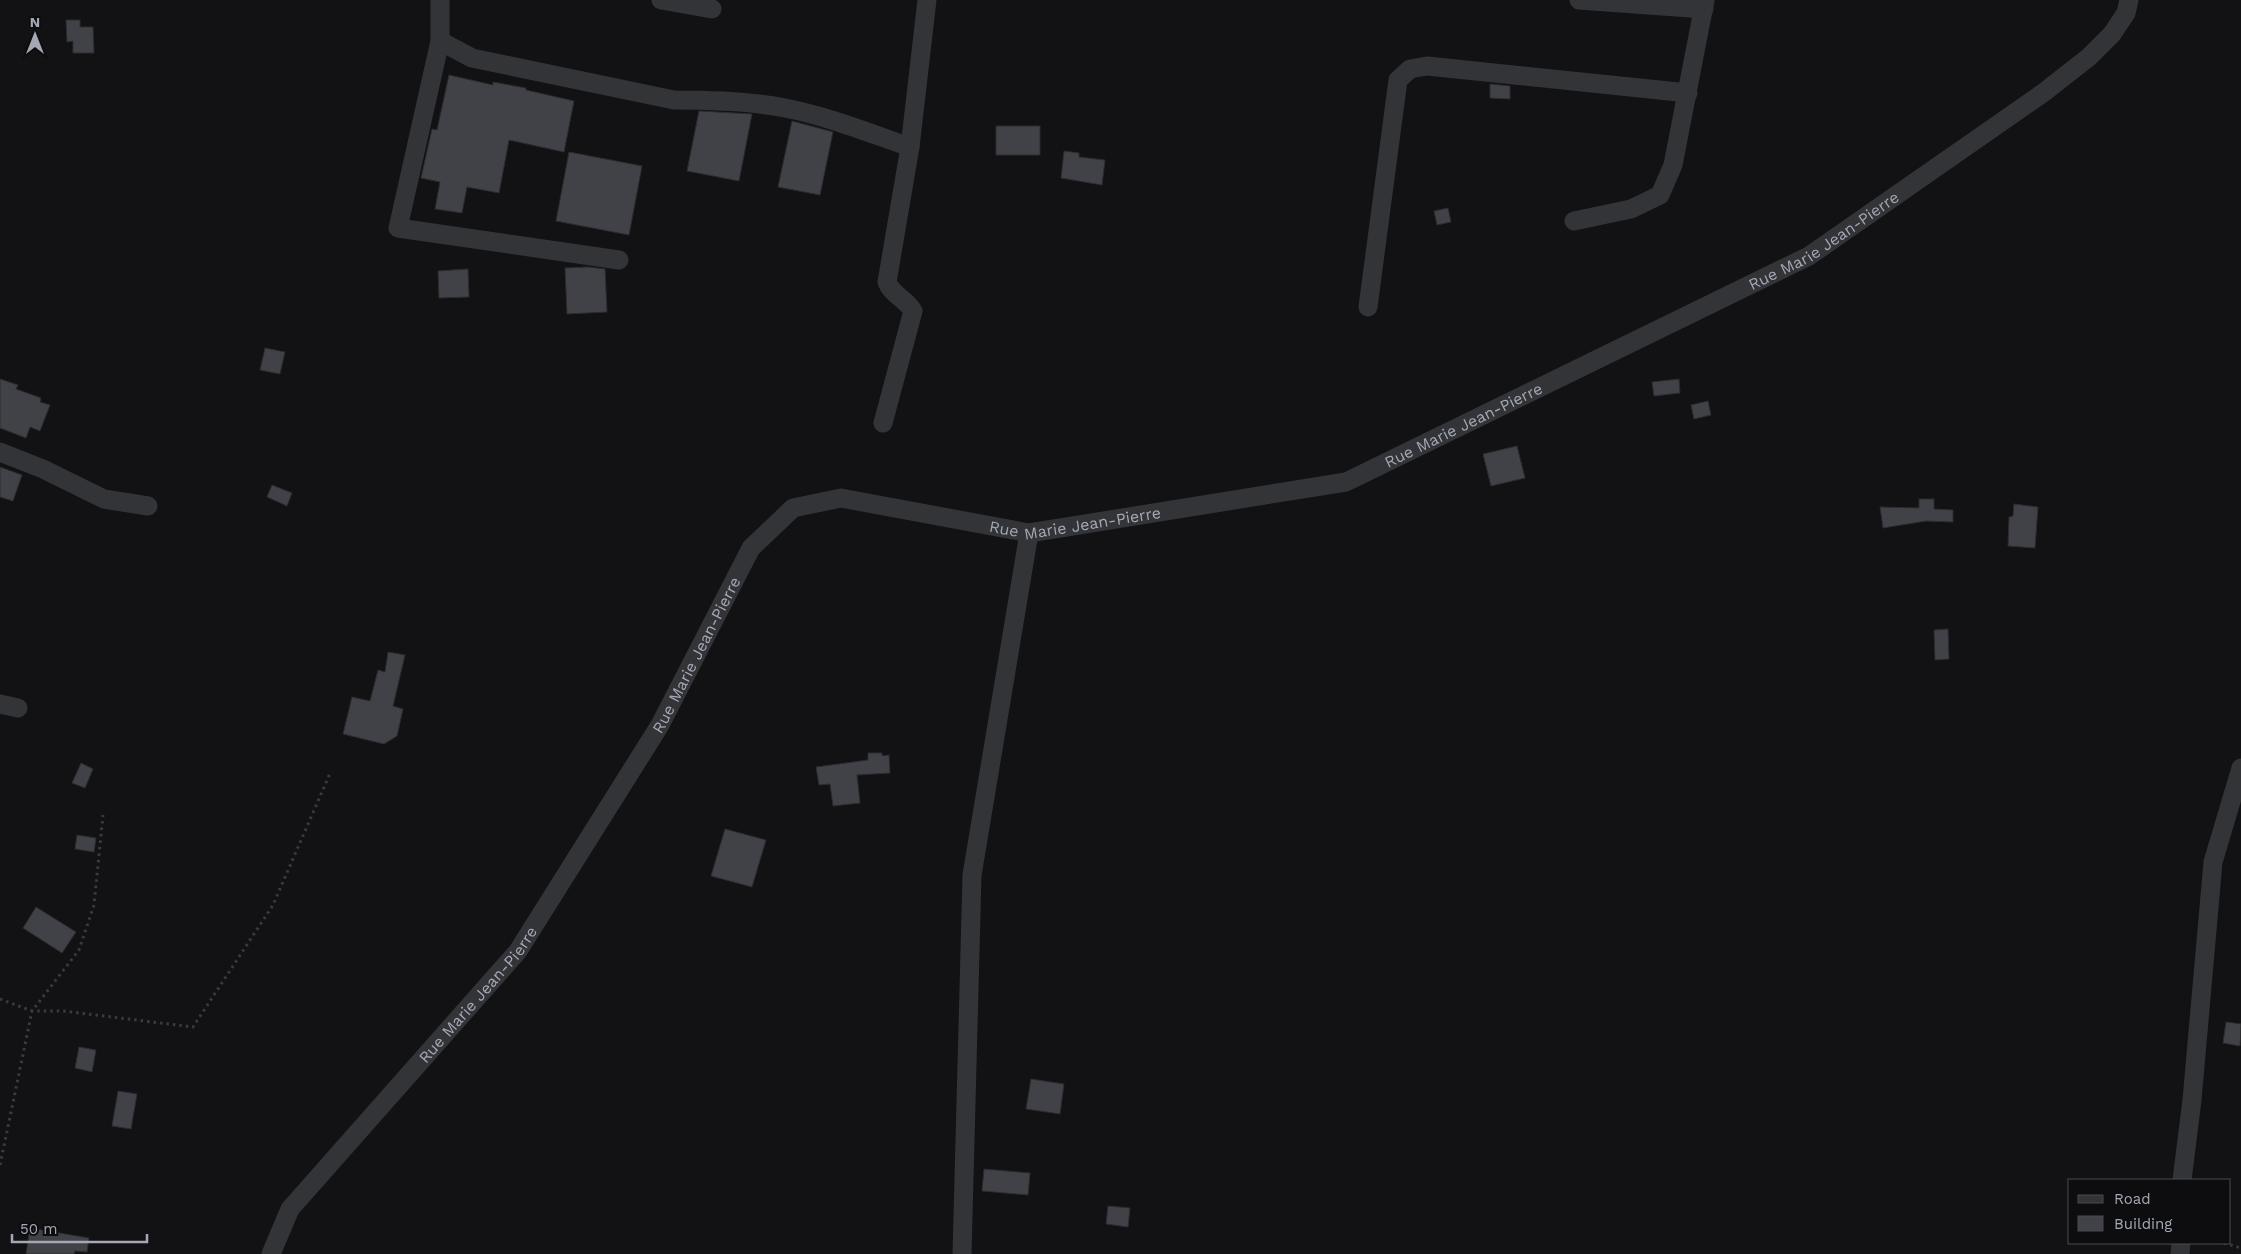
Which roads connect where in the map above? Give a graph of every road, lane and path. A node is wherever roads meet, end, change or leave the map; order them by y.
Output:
1 (440, 0) edge
2 (661, 0) edge
3 (927, 0) edge
4 (1579, 0) edge
5 (2129, 0) edge
6 (1704, 4) edge
7 (712, 9) dead end
8 (440, 41) junction
9 (1688, 93) junction
10 (910, 147) junction
11 (1574, 221) dead end
12 (619, 260) dead end
13 (1368, 306) dead end
14 (883, 423) dead end
15 (0, 452) edge
16 (148, 506) dead end
17 (1029, 533) junction
18 (0, 704) edge
19 (18, 708) dead end
20 (2241, 768) edge
21 (331, 771) dead end
22 (103, 815) dead end
23 (0, 999) edge
24 (32, 1011) junction
25 (0, 1165) edge
26 (2182, 1179) edge
27 (2227, 1244) edge
28 (2241, 1248) edge
29 (271, 1254) edge
30 (962, 1254) edge

1 - 8 street
2 - 7 street
3 - 10 street
4 - 6 street
5 - 17 street, Rue Marie Jean-Pierre
6 - 9 street
8 - 10 street
8 - 12 street
9 - 11 street
9 - 13 street
10 - 14 street
15 - 16 street
17 - 29 street, Rue Marie Jean-Pierre
17 - 30 street
18 - 19 street
20 - 26 street
21 - 24 path
22 - 24 path
23 - 24 path
24 - 25 path
27 - 28 path

